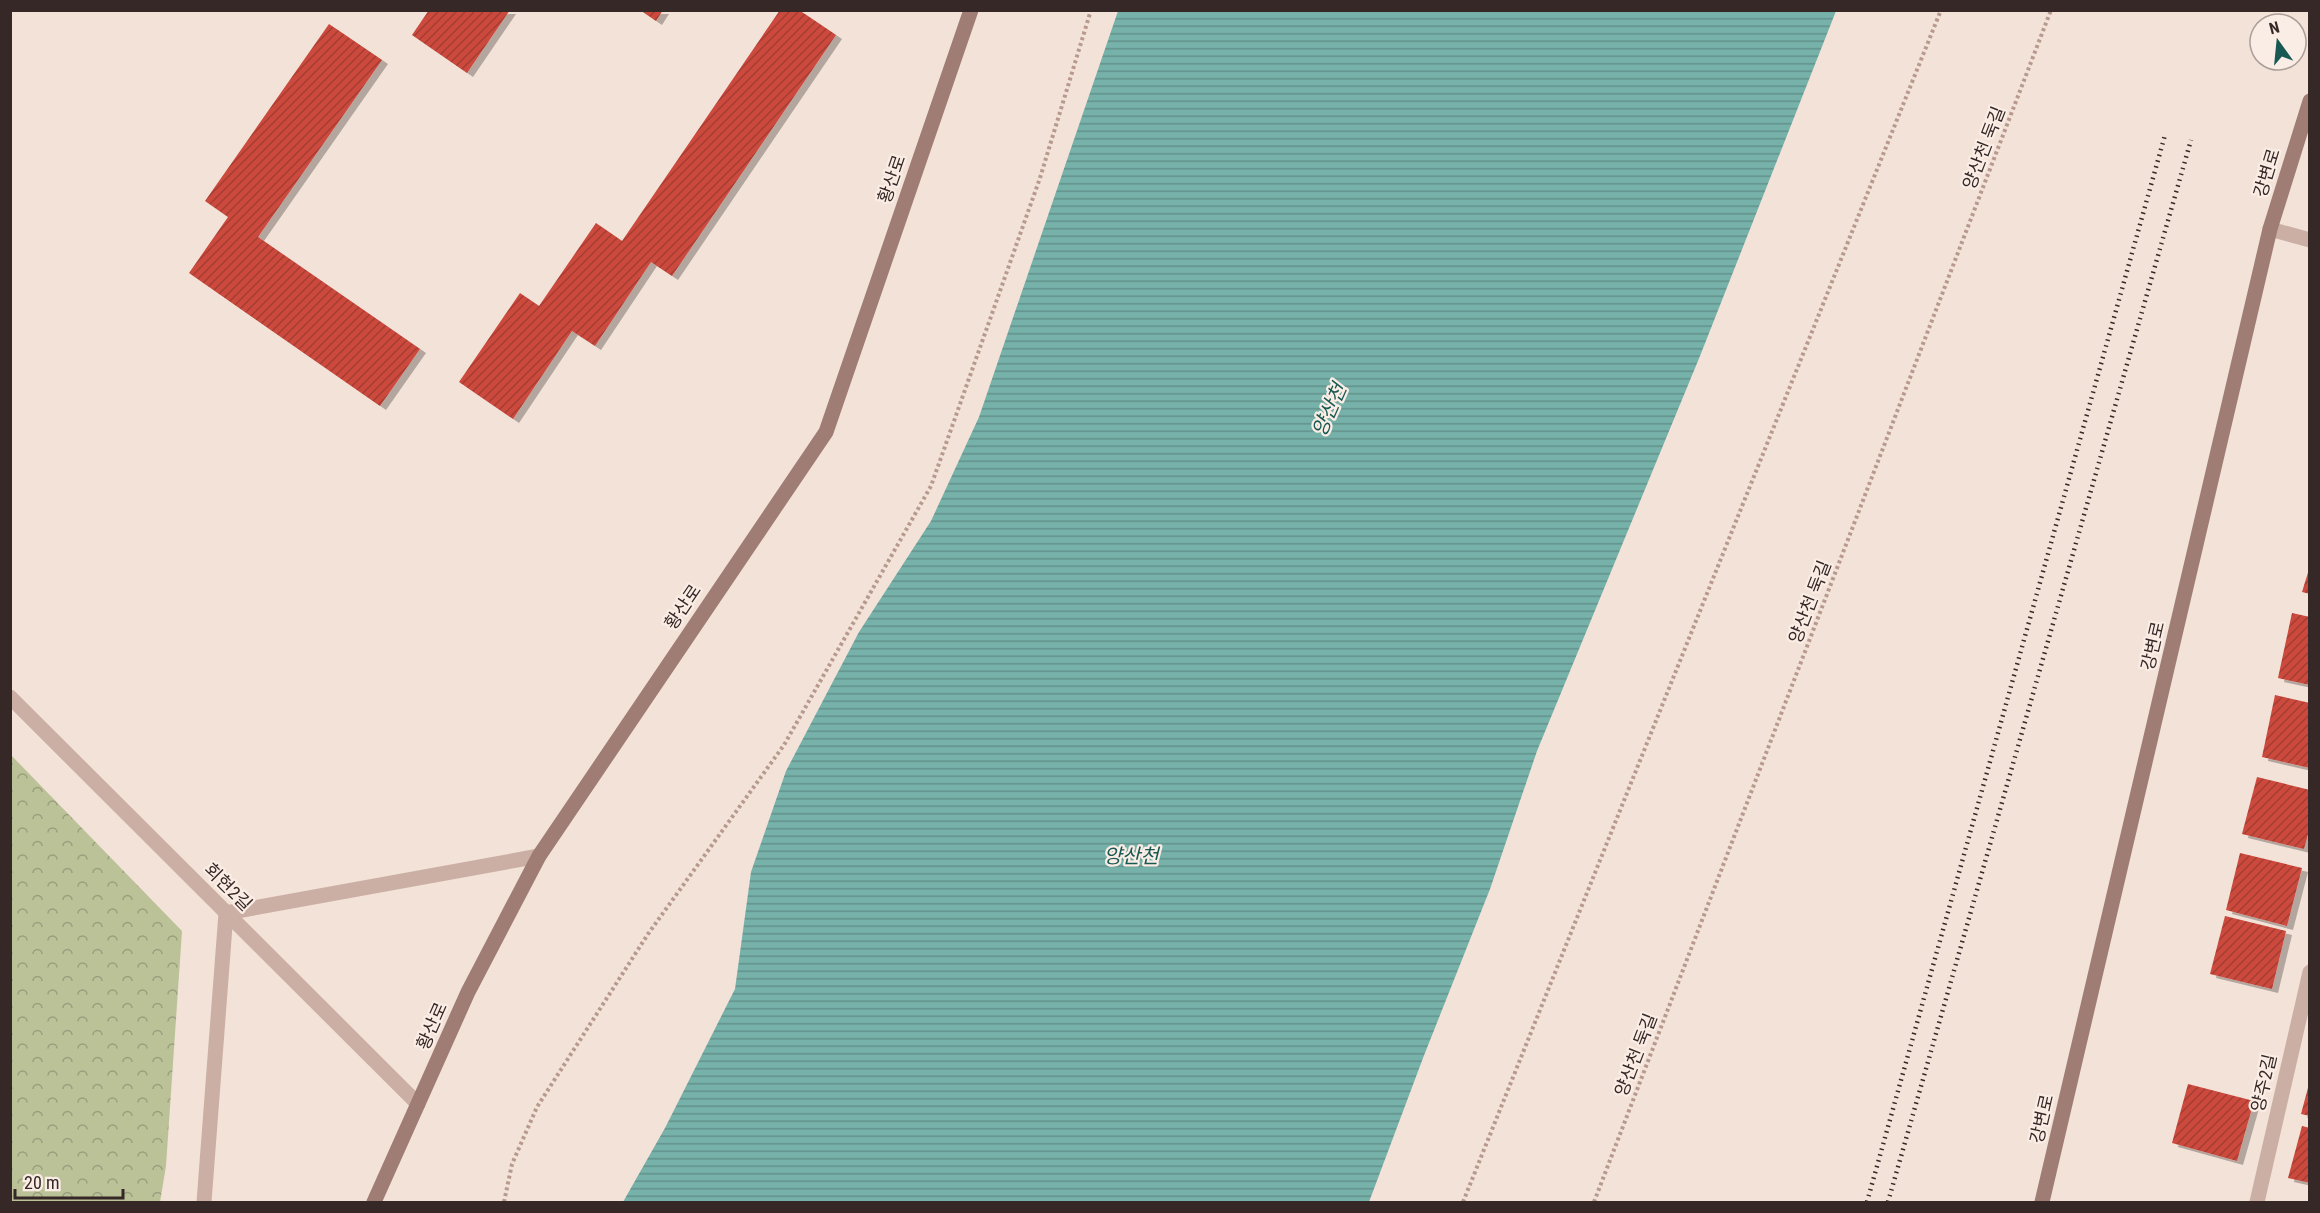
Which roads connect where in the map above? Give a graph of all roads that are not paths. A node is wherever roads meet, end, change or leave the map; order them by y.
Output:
1 (971, 10) edge
2 (2310, 101) edge
3 (2270, 229) junction
4 (2310, 240) edge
5 (10, 697) edge
6 (539, 856) junction
7 (226, 913) junction
8 (2310, 972) edge
9 (418, 1104) junction
10 (2260, 1202) edge
11 (204, 1203) edge
12 (374, 1203) edge
13 (2042, 1203) edge

1 - 6 main road, 황산로
2 - 3 main road, 강변로
3 - 4 street
3 - 13 main road, 강변로
5 - 7 street, 회현2길
6 - 7 street
6 - 9 main road, 황산로
7 - 9 street, 회현2길
7 - 11 street
8 - 10 street, 양주2길
9 - 12 main road, 황산로

